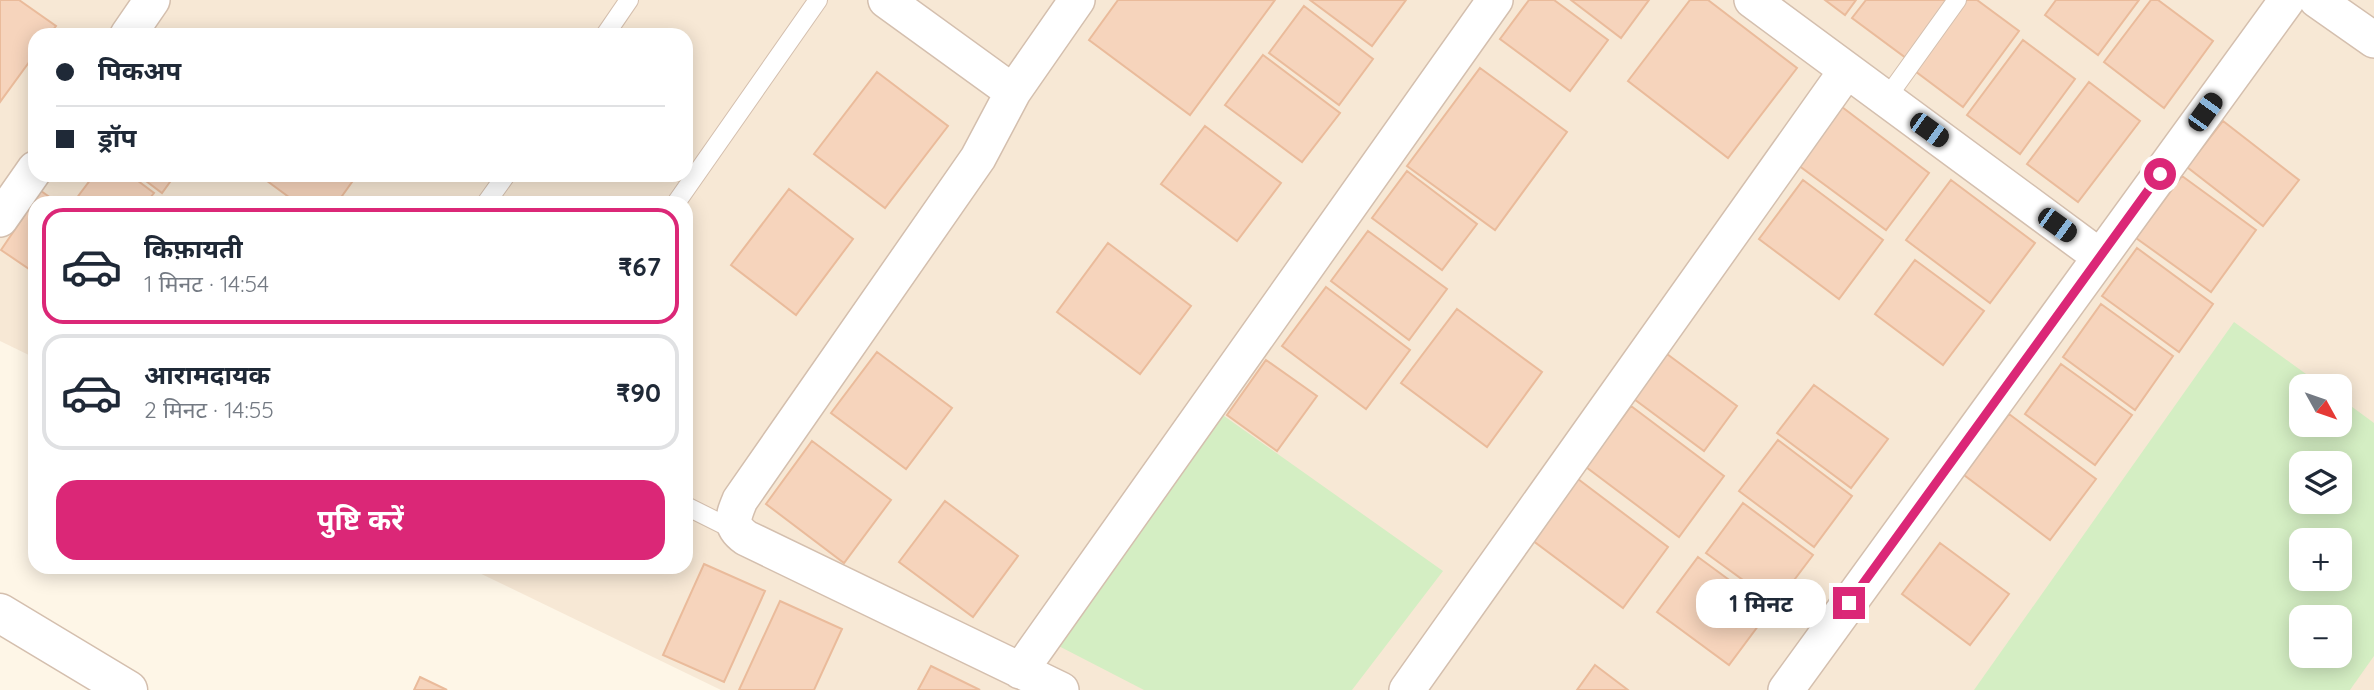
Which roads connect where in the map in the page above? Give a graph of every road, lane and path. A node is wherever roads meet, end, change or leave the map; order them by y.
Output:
1 (152, 0) edge
2 (629, 0) edge
3 (818, 0) edge
4 (886, 0) edge
5 (1077, 0) edge
6 (1495, 0) edge
7 (1752, 0) edge
8 (1956, 0) edge
9 (2287, 0) edge
10 (2317, 0) edge
11 (133, 28) edge
12 (610, 28) edge
13 (2374, 40) edge
14 (1847, 70) junction
15 (1013, 92) junction
16 (1886, 99) junction
17 (28, 179) edge
18 (693, 179) edge
19 (0, 219) edge
20 (2099, 256) junction
21 (693, 510) edge
22 (736, 531) junction
23 (0, 613) edge
24 (1020, 671) junction
25 (128, 690) edge
26 (1061, 690) edge
27 (1407, 690) edge
28 (1786, 690) edge

1 - 11 street
2 - 12 lane
3 - 18 lane
4 - 15 street
5 - 15 street
6 - 24 street
7 - 14 street
8 - 16 lane
9 - 20 street
10 - 13 street
14 - 16 street
14 - 27 street
15 - 22 street
16 - 20 street
17 - 19 street
20 - 28 street
21 - 22 lane
22 - 24 street
23 - 25 street
24 - 26 street

